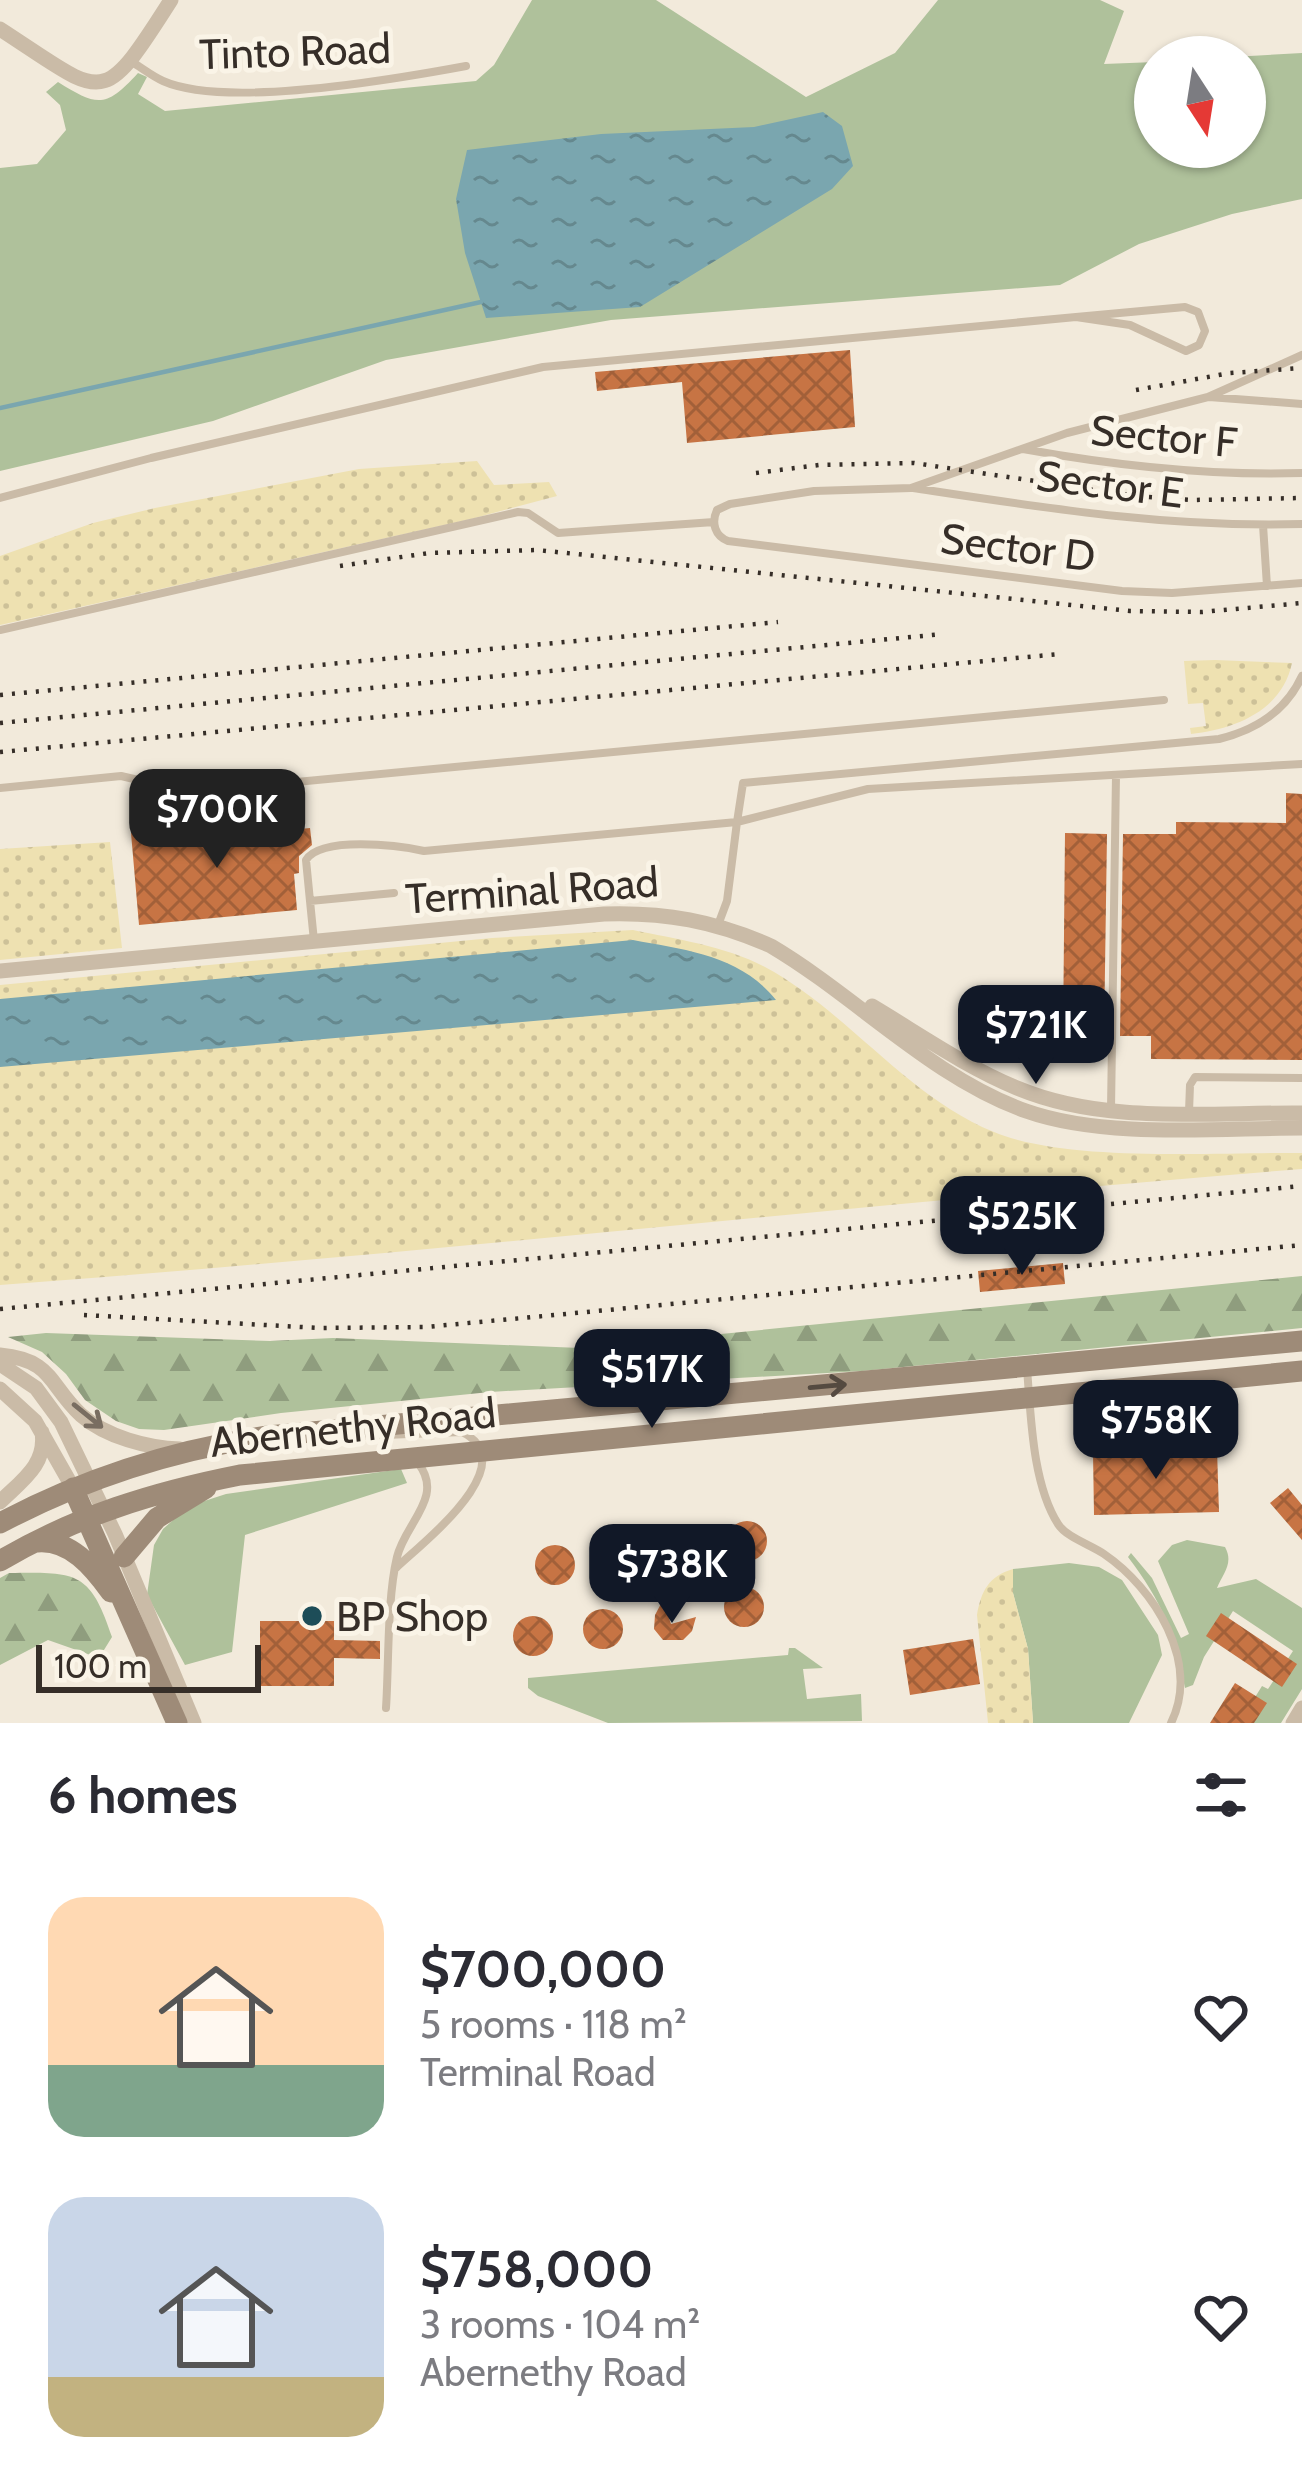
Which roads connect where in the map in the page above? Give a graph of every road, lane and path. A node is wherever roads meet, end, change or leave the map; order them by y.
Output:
1 (171, 0) edge
2 (0, 29) edge
3 (132, 62) junction
4 (466, 66) dead end
5 (1076, 317) junction
6 (1302, 356) edge
7 (1208, 397) junction
8 (1302, 404) edge
9 (1022, 449) junction
10 (1302, 473) edge
11 (911, 488) junction
12 (0, 498) edge
13 (714, 522) junction
14 (1302, 524) edge
15 (1263, 526) junction
16 (1302, 583) edge
17 (1267, 586) junction
18 (0, 630) edge
19 (1302, 676) edge
20 (1164, 700) dead end
21 (1302, 764) edge
22 (1116, 775) junction
23 (0, 788) edge
24 (737, 822) junction
25 (394, 893) dead end
26 (310, 902) junction
27 (718, 925) junction
28 (314, 942) junction
29 (797, 962) junction
30 (0, 971) edge
31 (1302, 1078) edge
32 (1111, 1111) junction
33 (1189, 1112) junction
34 (1302, 1113) edge
35 (1302, 1128) edge
36 (1302, 1341) edge
37 (0, 1359) edge
38 (1027, 1367) junction
39 (1302, 1371) edge
40 (0, 1389) edge
41 (1029, 1400) junction
42 (314, 1431) junction
43 (42, 1432) junction
44 (192, 1448) junction
45 (480, 1451) junction
46 (398, 1458) junction
47 (240, 1475) junction
48 (81, 1484) junction
49 (0, 1502) edge
50 (95, 1513) junction
51 (0, 1523) edge
52 (33, 1542) junction
53 (124, 1557) junction
54 (0, 1561) edge
55 (396, 1568) junction
56 (133, 1621) junction
57 (386, 1708) dead end
58 (1302, 1708) edge
59 (177, 1723) edge
60 (194, 1723) edge
61 (1171, 1723) edge
62 (1293, 1723) edge

1 - 3 street
2 - 3 street
3 - 4 lane, Tinto Road
5 - 5 lane
5 - 12 lane
6 - 7 lane
7 - 8 lane
7 - 9 lane
9 - 10 lane, Sector F
9 - 11 lane
11 - 13 lane
11 - 15 lane, Sector E
13 - 17 lane, Sector D
13 - 18 lane
14 - 15 lane, Sector E
15 - 17 lane
16 - 17 lane, Sector D
19 - 24 lane
20 - 23 lane
21 - 22 lane
22 - 24 lane
22 - 32 lane
24 - 26 lane
24 - 27 lane
25 - 26 lane
26 - 28 lane
27 - 28 street, Terminal Road
27 - 29 street, Terminal Road
28 - 30 street, Terminal Road
29 - 32 street
29 - 35 street, Terminal Road
31 - 33 lane
32 - 33 street
33 - 34 street
36 - 38 main road, Abernethy Road
37 -> 44 street
37 - 48 street
38 - 41 lane
42 -> 38 main road, Abernethy Road
39 - 41 main road, Abernethy Road
40 - 43 street
41 - 45 main road, Abernethy Road
41 - 61 lane
42 - 44 main road, Abernethy Road
42 - 45 lane
43 - 48 street
43 - 49 street
44 - 48 main road, Abernethy Road
45 - 46 main road, Abernethy Road
45 - 55 lane
46 - 47 main road, Abernethy Road
46 - 55 lane
47 - 50 main road, Abernethy Road
47 - 53 main road
48 - 50 main road
48 - 51 main road, Abernethy Road
50 - 52 main road, Abernethy Road
50 - 53 street
50 - 56 main road
52 - 54 main road, Abernethy Road
52 - 56 main road
53 - 60 street
55 - 57 lane
56 - 59 main road
58 - 62 street

